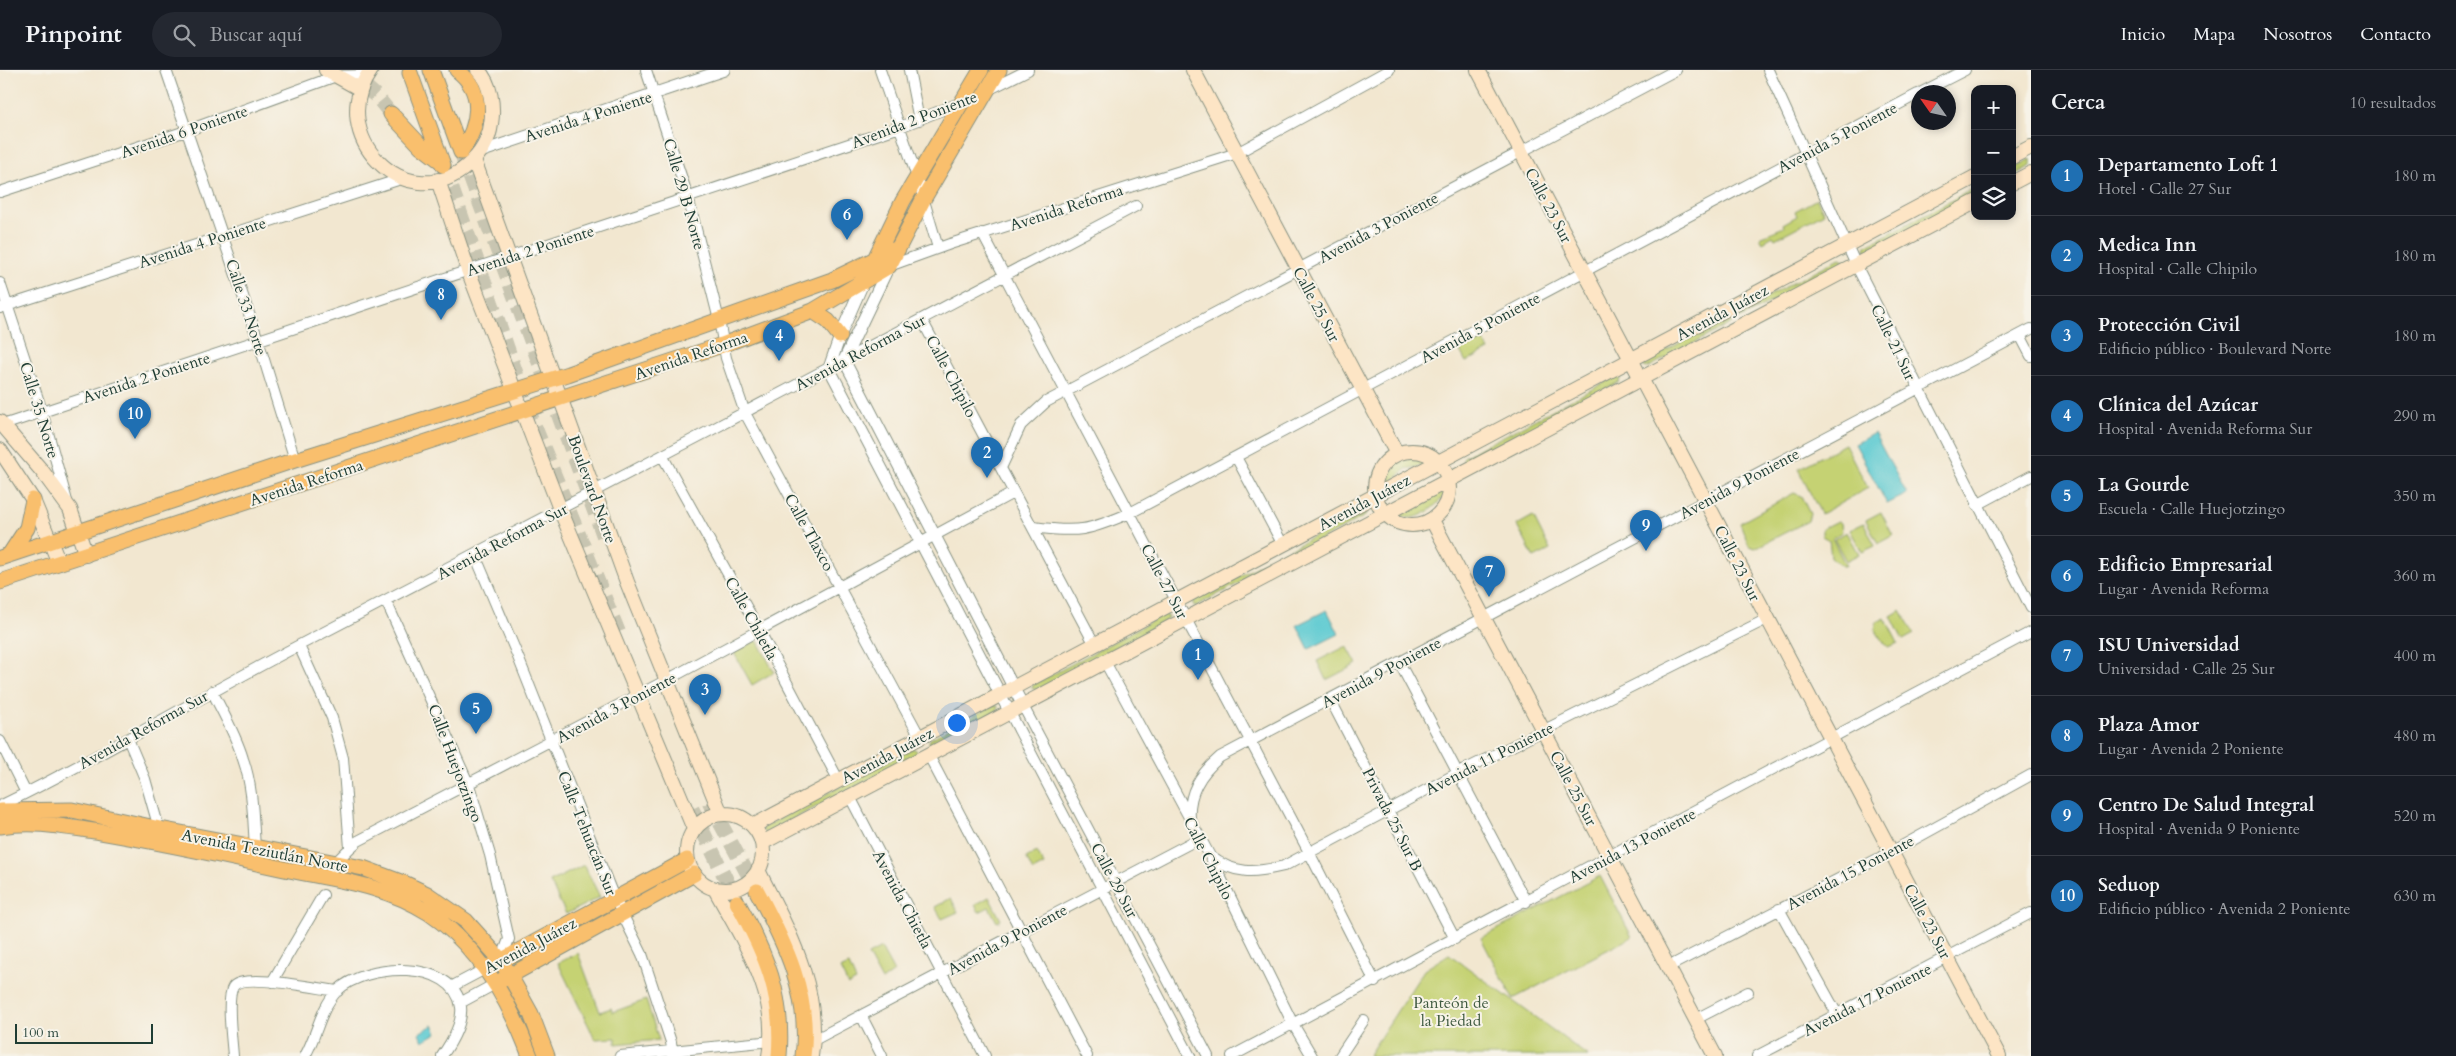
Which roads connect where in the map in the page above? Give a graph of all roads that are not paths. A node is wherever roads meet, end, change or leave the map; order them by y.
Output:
1 (166, 70) edge
2 (431, 70) edge
3 (458, 70) edge
4 (478, 70) edge
5 (646, 70) edge
6 (724, 70) edge
7 (880, 70) edge
8 (909, 70) edge
9 (981, 70) edge
10 (999, 70) edge
11 (1028, 70) edge
12 (1193, 70) edge
13 (1389, 70) edge
14 (1478, 70) edge
15 (1676, 70) edge
16 (1768, 70) edge
17 (1965, 70) edge
18 (369, 72) edge
19 (331, 73) edge
20 (410, 73) dead end
21 (1936, 85) edge
22 (360, 89) junction
23 (988, 90) junction
24 (654, 94) junction
25 (1911, 98) edge
26 (962, 102) junction
27 (391, 114) tunnel mouth
28 (919, 120) junction
29 (900, 128) junction
30 (186, 131) junction
31 (2031, 147) edge
32 (1520, 151) junction
33 (1237, 153) junction
34 (1806, 153) junction
35 (472, 155) junction
36 (2016, 155) edge
37 (2031, 173) edge
38 (917, 177) junction
39 (404, 178) junction
40 (1971, 179) edge
41 (438, 180) junction
42 (2016, 181) edge
43 (0, 192) edge
44 (688, 197) junction
45 (924, 198) junction
46 (1971, 204) edge
47 (1136, 206) dead end
48 (982, 233) junction
49 (223, 235) junction
50 (1848, 246) junction
51 (938, 248) junction
52 (896, 249) junction
53 (509, 256) junction
54 (874, 261) junction
55 (1856, 265) junction
56 (889, 266) junction
57 (1298, 269) junction
58 (468, 270) junction
59 (1584, 272) junction
60 (1004, 276) junction
61 (0, 283) edge
62 (863, 283) junction
63 (4, 307) edge
64 (812, 311) junction
65 (719, 320) junction
66 (922, 320) junction
67 (2031, 329) edge
68 (2020, 335) junction
69 (840, 336) junction
70 (258, 340) junction
71 (722, 345) junction
72 (2031, 356) edge
73 (844, 360) junction
74 (1631, 360) junction
75 (829, 368) junction
76 (553, 379) junction
77 (1641, 379) junction
78 (1918, 389) junction
79 (1362, 390) junction
80 (514, 392) junction
81 (1066, 392) junction
82 (559, 397) junction
83 (522, 410) junction
84 (42, 411) junction
85 (745, 413) junction
86 (1, 424) edge
87 (0, 450) edge
88 (1397, 454) junction
89 (663, 457) junction
90 (1236, 457) junction
91 (295, 460) junction
92 (1439, 462) junction
93 (1001, 468) junction
94 (2031, 476) edge
95 (1449, 480) junction
96 (226, 484) junction
97 (594, 492) junction
98 (1013, 493) junction
99 (1376, 496) junction
100 (33, 500) junction
101 (1706, 501) junction
102 (234, 505) junction
103 (1977, 505) junction
104 (70, 509) junction
105 (560, 510) junction
106 (1130, 513) junction
107 (1385, 514) junction
108 (1432, 520) junction
109 (1033, 527) junction
110 (78, 533) junction
111 (935, 537) junction
112 (50, 543) junction
113 (922, 544) junction
114 (1284, 545) junction
115 (86, 555) junction
116 (475, 555) junction
117 (5, 556) edge
118 (59, 563) junction
119 (0, 582) edge
120 (840, 586) junction
121 (386, 600) junction
122 (1176, 602) junction
123 (2031, 608) edge
124 (1484, 618) junction
125 (1185, 619) junction
126 (1767, 619) junction
127 (759, 630) junction
128 (2031, 632) edge
129 (1095, 645) junction
130 (300, 646) junction
131 (1104, 660) junction
132 (1399, 662) junction
133 (666, 681) junction
134 (1014, 688) junction
135 (212, 692) junction
136 (638, 696) junction
137 (1001, 696) junction
138 (1330, 699) junction
139 (1022, 704) junction
140 (1009, 711) junction
141 (1544, 731) junction
142 (920, 737) junction
143 (128, 739) junction
144 (1831, 739) junction
145 (0, 741) edge
146 (1250, 741) junction
147 (550, 742) junction
148 (928, 754) junction
149 (1458, 773) junction
150 (2031, 775) edge
151 (839, 781) junction
152 (468, 784) junction
153 (26, 793) junction
154 (849, 795) junction
155 (0, 806) edge
156 (1388, 810) junction
157 (0, 811) edge
158 (721, 814) junction
159 (1190, 819) junction
160 (0, 826) edge
161 (753, 826) junction
162 (694, 829) junction
163 (160, 836) junction
164 (1200, 838) junction
165 (762, 843) junction
166 (255, 848) junction
167 (350, 848) junction
168 (1891, 852) junction
169 (1310, 854) junction
170 (1210, 856) junction
171 (1610, 856) junction
172 (687, 860) junction
173 (758, 870) junction
174 (331, 871) junction
175 (694, 874) junction
176 (1116, 882) junction
177 (715, 889) junction
178 (1102, 889) junction
179 (757, 892) tunnel mouth
180 (323, 894) dead end
181 (616, 899) junction
182 (738, 902) tunnel mouth
183 (1526, 902) junction
184 (1779, 909) junction
185 (2031, 913) edge
186 (623, 914) junction
187 (1021, 932) junction
188 (1455, 939) junction
189 (1947, 957) junction
190 (502, 960) junction
191 (1668, 967) junction
192 (485, 969) junction
193 (942, 974) junction
194 (511, 976) junction
195 (272, 982) junction
196 (1375, 982) junction
197 (495, 984) junction
198 (451, 987) junction
199 (338, 991) junction
200 (1748, 992) dead end
201 (460, 1004) junction
202 (1837, 1014) junction
203 (862, 1016) junction
204 (1696, 1019) junction
205 (1364, 1020) dead end
206 (1293, 1024) junction
207 (814, 1040) junction
208 (772, 1041) junction
209 (673, 1053) edge
210 (233, 1056) edge
211 (305, 1056) edge
212 (442, 1056) edge
213 (530, 1056) edge
214 (547, 1056) edge
215 (620, 1056) edge
216 (769, 1056) edge
217 (779, 1056) edge
218 (803, 1056) edge
219 (811, 1056) edge
220 (882, 1056) edge
221 (985, 1056) edge
222 (1087, 1056) edge
223 (1190, 1056) edge
224 (1208, 1056) edge
225 (1232, 1056) edge
226 (1312, 1056) edge
227 (1340, 1056) edge
228 (1715, 1056) edge
229 (1757, 1056) edge
230 (2000, 1056) edge

1 - 30 street, Calle 33 Norte
2 - 35 main road, Boulevard Norte
3 - 35 main road
4 - 35 main road
5 - 24 street, Calle 29 B Norte
6 - 24 street, Avenida 4 Poniente
7 - 29 street
8 - 28 street
9 - 26 main road
10 - 23 main road
11 - 23 street, Avenida 2 Poniente
12 - 33 main road, Calle 25 Sur
13 - 33 street, Avenida Reforma
14 - 32 main road, Calle 23 Sur
15 - 32 street, Avenida 3 Poniente
16 - 34 street, Calle 21 Sur
17 - 21 street, Avenida 5 Poniente
18 - 19 street, Avenida 6 Poniente
18 - 22 main road
19 - 22 main road
19 - 30 street, Avenida 6 Poniente
20 - 27 main road
22 - 39 main road
23 - 26 street, Avenida 2 Poniente
23 - 45 main road
24 - 35 street, Avenida 4 Poniente
24 - 44 street, Calle 29 B Norte
25 - 34 street, Avenida 5 Poniente
26 - 28 street, Avenida 2 Poniente
26 - 38 main road
28 - 29 street, Avenida 2 Poniente
29 - 38 street
29 - 44 street, Avenida 2 Poniente
30 - 43 street, Avenida 6 Poniente
30 - 49 street, Calle 33 Norte
31 - 36 main road
32 - 57 street, Avenida 3 Poniente
32 - 59 main road, Calle 23 Sur
33 - 48 street, Avenida Reforma
33 - 57 main road, Calle 25 Sur
34 - 50 street, Calle 21 Sur
34 - 59 street, Avenida 5 Poniente
35 - 41 main road
35 - 53 main road, Boulevard Norte
37 - 42 main road
38 - 45 street
38 - 54 main road
39 - 41 main road
39 - 49 street, Avenida 4 Poniente
40 - 50 main road, Avenida Juárez
41 - 58 main road
44 - 53 street, Avenida 2 Poniente
44 - 65 street, Calle 29 B Norte
45 - 51 street
45 - 52 main road
46 - 55 main road, Avenida Juárez
47 - 60 street, Avenida Reforma Sur
48 - 51 street, Avenida Reforma
48 - 60 street, Calle 27 Sur
49 - 63 street, Avenida 4 Poniente
49 - 70 street, Calle 33 Norte
50 - 55 street, Calle 21 Sur
50 - 74 main road, Avenida Juárez
51 - 56 street, Avenida Reforma
52 - 54 main road, Avenida Reforma
52 - 56 main road
53 - 58 street, Avenida 2 Poniente
53 - 76 main road, Boulevard Norte
54 - 62 main road
54 - 65 main road, Avenida Reforma
55 - 77 main road, Avenida Juárez
55 - 78 street, Calle 21 Sur
56 - 62 main road, Avenida Reforma
56 - 73 street
57 - 79 main road, Calle 25 Sur
57 - 81 street, Avenida 3 Poniente
58 - 70 street, Avenida 2 Poniente
58 - 80 main road
59 - 74 main road, Calle 23 Sur
59 - 79 street, Avenida 5 Poniente
60 - 66 street, Avenida Reforma Sur
60 - 81 street, Calle 27 Sur
61 - 63 street, Calle 35 Norte
62 - 64 main road, Avenida Reforma
62 - 69 street
63 - 84 street, Calle 35 Norte
64 - 69 main road
64 - 71 main road, Avenida Reforma
65 - 71 street, Calle Tlaxco
65 - 76 main road, Avenida Reforma
66 - 73 street, Avenida Reforma Sur
66 - 93 street, Calle Chipilo
67 - 68 street, Avenida 9 Poniente
68 - 72 street
68 - 78 street, Avenida 9 Poniente
69 - 75 street
70 - 84 street, Avenida 2 Poniente
70 - 91 street, Calle 33 Norte
71 - 82 main road, Avenida Reforma
71 - 85 street, Calle Tlaxco
73 - 75 street, Avenida Reforma Sur
73 - 111 street
74 - 77 main road, Calle 23 Sur
74 - 92 main road, Avenida Juárez
75 - 85 street, Avenida Reforma Sur
75 - 113 street
76 - 80 main road, Avenida Reforma
76 - 82 main road, Boulevard Norte
77 - 95 main road, Avenida Juárez
77 - 101 main road, Calle 23 Sur
78 - 101 street, Avenida 9 Poniente
78 - 103 street, Calle 21 Sur
79 - 88 main road, Calle 25 Sur
79 - 90 street, Avenida 5 Poniente
80 - 83 main road
80 - 91 main road, Avenida Reforma
81 - 93 street, Avenida 3 Poniente
81 - 106 street, Calle 27 Sur
82 - 83 main road, Avenida Reforma
82 - 97 main road, Boulevard Norte
83 - 102 main road, Avenida Reforma
83 - 105 main road
84 - 86 street, Avenida 2 Poniente
84 - 104 street, Calle 35 Norte
85 - 89 street, Avenida Reforma Sur
85 - 120 street, Calle Tlaxco
86 - 104 main road
87 - 100 main road
88 - 92 main road
88 - 99 main road
89 - 97 street, Avenida Reforma Sur
89 - 127 street, Calle Chiletla
90 - 106 street, Avenida 5 Poniente
90 - 114 street
91 - 96 main road, Avenida Reforma
92 - 95 main road
92 - 99 main road, Avenida Juárez
93 - 98 street, Calle Chipilo
94 - 103 street
95 - 107 main road, Avenida Juárez
95 - 108 main road
96 - 102 main road
96 - 110 main road, Avenida Reforma
97 - 105 street, Avenida Reforma Sur
97 - 133 main road, Boulevard Norte
98 - 109 street, Calle Chipilo
98 - 111 street, Avenida 3 Poniente
99 - 107 main road
99 - 114 main road, Avenida Juárez
100 - 112 main road
100 - 117 main road
101 - 124 street, Avenida 9 Poniente
101 - 126 main road, Calle 23 Sur
102 - 115 main road, Avenida Reforma
103 - 123 street, Calle 21 Sur
104 - 110 main road
105 - 116 street, Avenida Reforma Sur
105 - 136 main road
106 - 109 street, Avenida 5 Poniente
106 - 122 street, Calle 27 Sur
107 - 108 main road
107 - 125 main road, Avenida Juárez
108 - 124 main road, Calle 25 Sur
109 - 129 street, Calle Chipilo
110 - 112 main road, Avenida Reforma
110 - 115 main road
111 - 113 street, Avenida 3 Poniente
111 - 134 street
112 - 117 main road, Avenida Reforma
112 - 118 main road
113 - 120 street, Avenida 3 Poniente
113 - 137 street
114 - 122 main road, Avenida Juárez
115 - 118 main road, Avenida Reforma
116 - 121 street, Avenida Reforma Sur
116 - 147 street, Calle Tehuacán Sur
118 - 119 main road, Avenida Reforma
120 - 127 street, Avenida 3 Poniente
120 - 142 street, Calle Tlaxco
121 - 130 street, Avenida Reforma Sur
121 - 152 street, Calle Huejotzingo
122 - 125 street, Calle 27 Sur
122 - 129 main road, Avenida Juárez
124 - 132 street, Avenida 9 Poniente
124 - 141 main road, Calle 25 Sur
125 - 131 main road, Avenida Juárez
125 - 146 street, Calle 27 Sur
126 - 141 street, Avenida 11 Poniente
126 - 144 main road, Calle 23 Sur
127 - 133 street, Avenida 3 Poniente
127 - 151 street, Calle Chiletla
128 - 144 street, Avenida 13 Poniente
129 - 134 main road, Avenida Juárez
130 - 135 street, Avenida Reforma Sur
130 - 167 street
131 - 139 main road, Avenida Juárez
131 - 159 street, Calle Chipilo
132 - 138 street, Avenida 9 Poniente
132 - 149 street
133 - 136 street, Avenida 3 Poniente
133 - 158 main road, Boulevard Norte
134 - 137 main road, Avenida Juárez
134 - 139 street
135 - 143 street, Avenida Reforma Sur
135 - 166 street
136 - 147 street, Avenida 3 Poniente
136 - 162 main road
137 - 140 street
137 - 142 main road, Avenida Juárez
138 - 146 street, Avenida 9 Poniente
138 - 156 street, Privada 25 Sur B
139 - 140 main road, Avenida Juárez
139 - 176 street, Calle 29 Sur
140 - 148 main road, Avenida Juárez
140 - 178 street, Calle 29 Sur
141 - 149 street, Avenida 11 Poniente
141 - 171 main road, Calle 25 Sur
142 - 151 main road, Avenida Juárez
143 - 153 street, Avenida Reforma Sur
143 - 163 street
144 - 168 main road, Calle 23 Sur
144 - 171 street, Avenida 13 Poniente
145 - 153 street
146 - 159 street, Avenida 9 Poniente
146 - 169 street, Calle 27 Sur
147 - 152 street, Avenida 3 Poniente
147 - 181 street, Calle Tehuacán Sur
148 - 154 main road, Avenida Juárez
148 - 187 street
149 - 156 street, Avenida 11 Poniente
149 - 183 street
150 - 168 street, Avenida 15 Poniente
151 - 161 main road, Avenida Juárez
152 - 167 street, Avenida 3 Poniente
152 - 190 street, Calle Huejotzingo
153 - 155 street, Avenida Reforma Sur
154 - 165 main road, Avenida Juárez
154 - 193 street, Avenida Chietla
156 - 169 street, Avenida 11 Poniente
156 - 188 street, Privada 25 Sur B
157 - 163 main road, Avenida Teziutlán Norte
158 - 161 main road
158 - 162 main road
159 - 164 street, Calle Chipilo
160 - 163 main road, Avenida Teziutlán Norte
161 - 165 main road
162 - 172 main road
163 - 166 main road, Avenida Teziutlán Norte
163 - 174 main road, Avenida Teziutlán Norte
164 - 170 street, Calle Chipilo
164 - 176 street, Avenida 9 Poniente
165 - 173 main road
166 - 174 main road, Avenida Teziutlán Norte
167 - 174 street, Avenida 3 Poniente
168 - 184 street, Avenida 15 Poniente
168 - 189 main road, Calle 23 Sur
169 - 170 street, Avenida 11 Poniente
169 - 196 street, Calle 27 Sur
170 - 206 street, Calle Chipilo
171 - 183 street, Avenida 13 Poniente
171 - 191 main road, Calle 25 Sur
172 - 175 main road
172 - 181 main road, Avenida Juárez
173 - 177 main road
173 - 207 main road
174 - 190 main road, Avenida Teziutlán Norte
174 - 192 main road, Avenida Teziutlán Norte
175 - 177 main road
175 - 186 main road, Avenida Juárez
176 - 178 street, Avenida 9 Poniente
176 - 224 street, Calle 29 Sur
177 - 208 main road
178 - 187 street, Avenida 9 Poniente
178 - 223 street, Calle 29 Sur
179 - 218 main road
180 - 195 street
181 - 186 street, Calle Tehuacán Sur
181 - 190 main road, Avenida Juárez
182 - 217 main road
183 - 188 street, Avenida 13 Poniente
184 - 191 street, Avenida 15 Poniente
184 - 202 street
185 - 189 street, Avenida 17 Poniente
186 - 194 main road, Avenida Juárez
186 - 209 street, Calle Tehuacán Sur
187 - 193 street, Avenida 9 Poniente
187 - 222 street
188 - 196 street, Avenida 13 Poniente
189 - 202 street, Avenida 17 Poniente
189 - 230 main road, Calle 23 Sur
190 - 192 main road, Avenida Juárez
190 - 194 main road, Avenida Teziutlán Norte
191 - 204 main road, Calle 25 Sur
192 - 197 main road, Avenida Teziutlán Norte
192 - 198 street, Avenida Juárez
193 - 203 street, Avenida 9 Poniente
193 - 221 street, Avenida Chietla
194 - 197 main road, Avenida Juárez
194 - 214 main road, Avenida Teziutlán Norte
195 - 199 street
195 - 210 street
196 - 206 street, Avenida 13 Poniente
197 - 201 street, Avenida Juárez
197 - 213 main road, Avenida Teziutlán Norte
198 - 199 street
198 - 201 street
199 - 211 street
200 - 204 street
201 - 212 street
202 - 229 street, Avenida 17 Poniente
203 - 207 street, Avenida 9 Poniente
203 - 220 street
204 - 228 main road, Calle 25 Sur
205 - 227 street
206 - 225 street, Avenida 13 Poniente
206 - 226 street, Calle Chipilo
207 - 219 main road
208 - 209 street
208 - 216 main road
209 - 215 street

